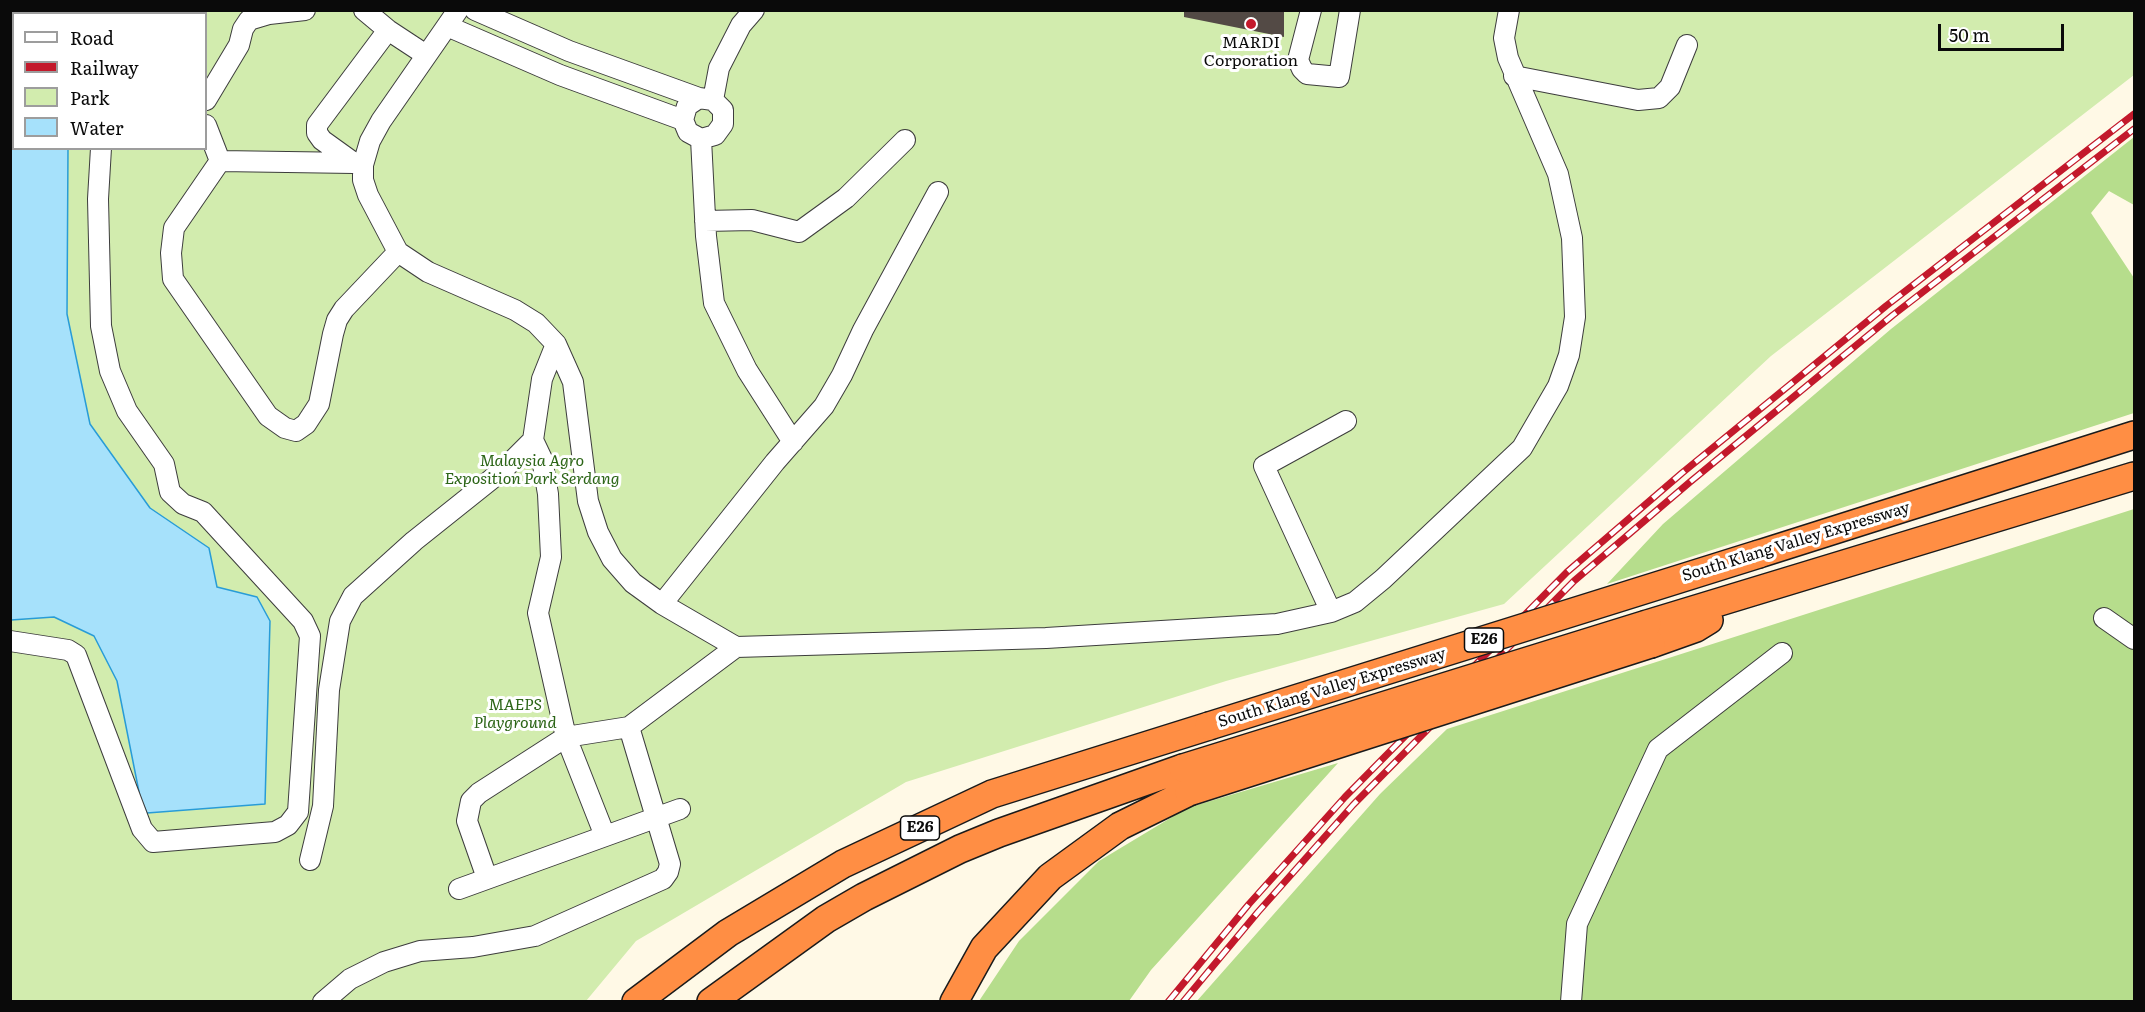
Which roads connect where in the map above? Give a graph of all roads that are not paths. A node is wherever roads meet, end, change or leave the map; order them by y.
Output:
1 (305, 10) edge
2 (364, 10) edge
3 (475, 10) edge
4 (754, 10) edge
5 (1311, 10) edge
6 (1350, 10) edge
7 (1509, 10) edge
8 (452, 18) edge
9 (388, 30) junction
10 (1688, 45) dead end
11 (569, 51) junction
12 (426, 56) junction
13 (560, 75) junction
14 (1514, 76) junction
15 (207, 98) edge
16 (706, 99) junction
17 (683, 120) junction
18 (207, 128) edge
19 (701, 139) junction
20 (905, 140) dead end
21 (101, 150) edge
22 (220, 160) junction
23 (358, 164) junction
24 (938, 192) dead end
25 (705, 221) junction
26 (398, 252) junction
27 (556, 344) junction
28 (1346, 421) dead end
29 (2134, 435) edge
30 (533, 440) junction
31 (793, 442) junction
32 (2134, 476) edge
33 (662, 604) junction
34 (1331, 612) junction
35 (2104, 618) dead end
36 (2134, 639) edge
37 (10, 641) edge
38 (736, 647) junction
39 (1782, 652) dead end
40 (628, 727) junction
41 (566, 737) junction
42 (1186, 780) junction
43 (680, 809) dead end
44 (656, 818) junction
45 (605, 836) junction
46 (310, 860) dead end
47 (487, 878) junction
48 (459, 888) dead end
49 (323, 1002) edge
50 (636, 1002) edge
51 (711, 1002) edge
52 (954, 1002) edge
53 (1571, 1002) edge

1 - 15 street
2 - 9 street
3 - 11 street
4 - 16 street
5 - 6 street
7 - 14 street
8 - 12 street
8 - 13 street
9 - 12 street
9 - 23 street
10 - 14 street
11 - 13 street
11 - 16 street
12 - 23 street
13 - 17 street
14 - 34 street
16 - 17 street
16 - 19 street
17 - 19 street
18 - 22 street
19 - 25 street
20 - 25 street
21 - 37 street
22 - 23 street
22 - 26 street
23 - 26 street
24 - 31 street
25 - 31 street
26 - 27 street
27 - 30 street
27 - 33 street
28 - 34 street
29 - 50 highway, South Klang Valley Expressway / E26, bridge
30 - 41 street
30 - 46 street
31 - 33 street
32 - 42 highway, South Klang Valley Expressway / E26, bridge
33 - 38 street
34 - 38 street
35 - 36 street
38 - 40 street
39 - 53 street
40 - 41 street
40 - 44 street
41 - 45 street
41 - 47 street
42 - 51 highway, South Klang Valley Expressway / E26
42 - 52 highway
43 - 44 street
44 - 45 street
44 - 49 street
45 - 47 street
47 - 48 street

